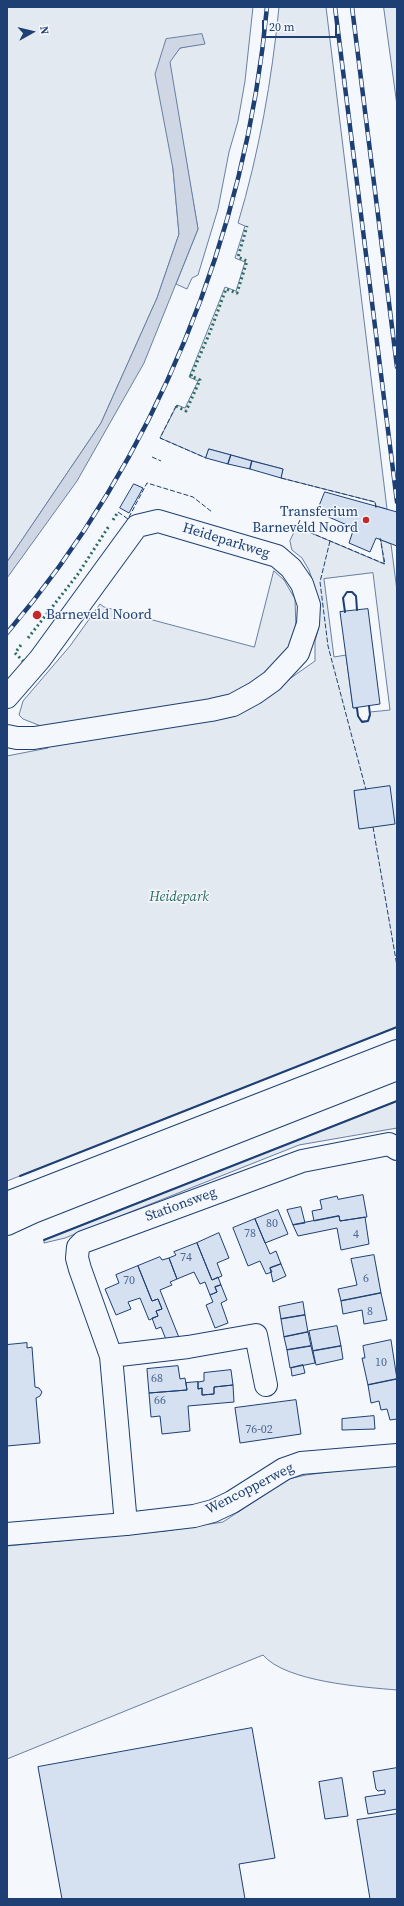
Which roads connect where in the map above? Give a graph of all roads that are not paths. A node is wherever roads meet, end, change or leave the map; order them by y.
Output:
1 (7, 697) edge
2 (7, 736) edge
3 (397, 1051) edge
4 (397, 1069) edge
5 (397, 1149) edge
6 (7, 1204) edge
7 (7, 1224) edge
8 (112, 1356) junction
9 (266, 1385) dead end
10 (397, 1455) edge
11 (126, 1524) junction
12 (7, 1534) edge

1 - 2 street, Heideparkweg
3 - 6 street
4 - 7 street
5 - 8 street, Stationsweg
8 - 9 street
8 - 11 street, Stationsweg
10 - 11 street, Wencopperweg
11 - 12 street, Wencopperweg

